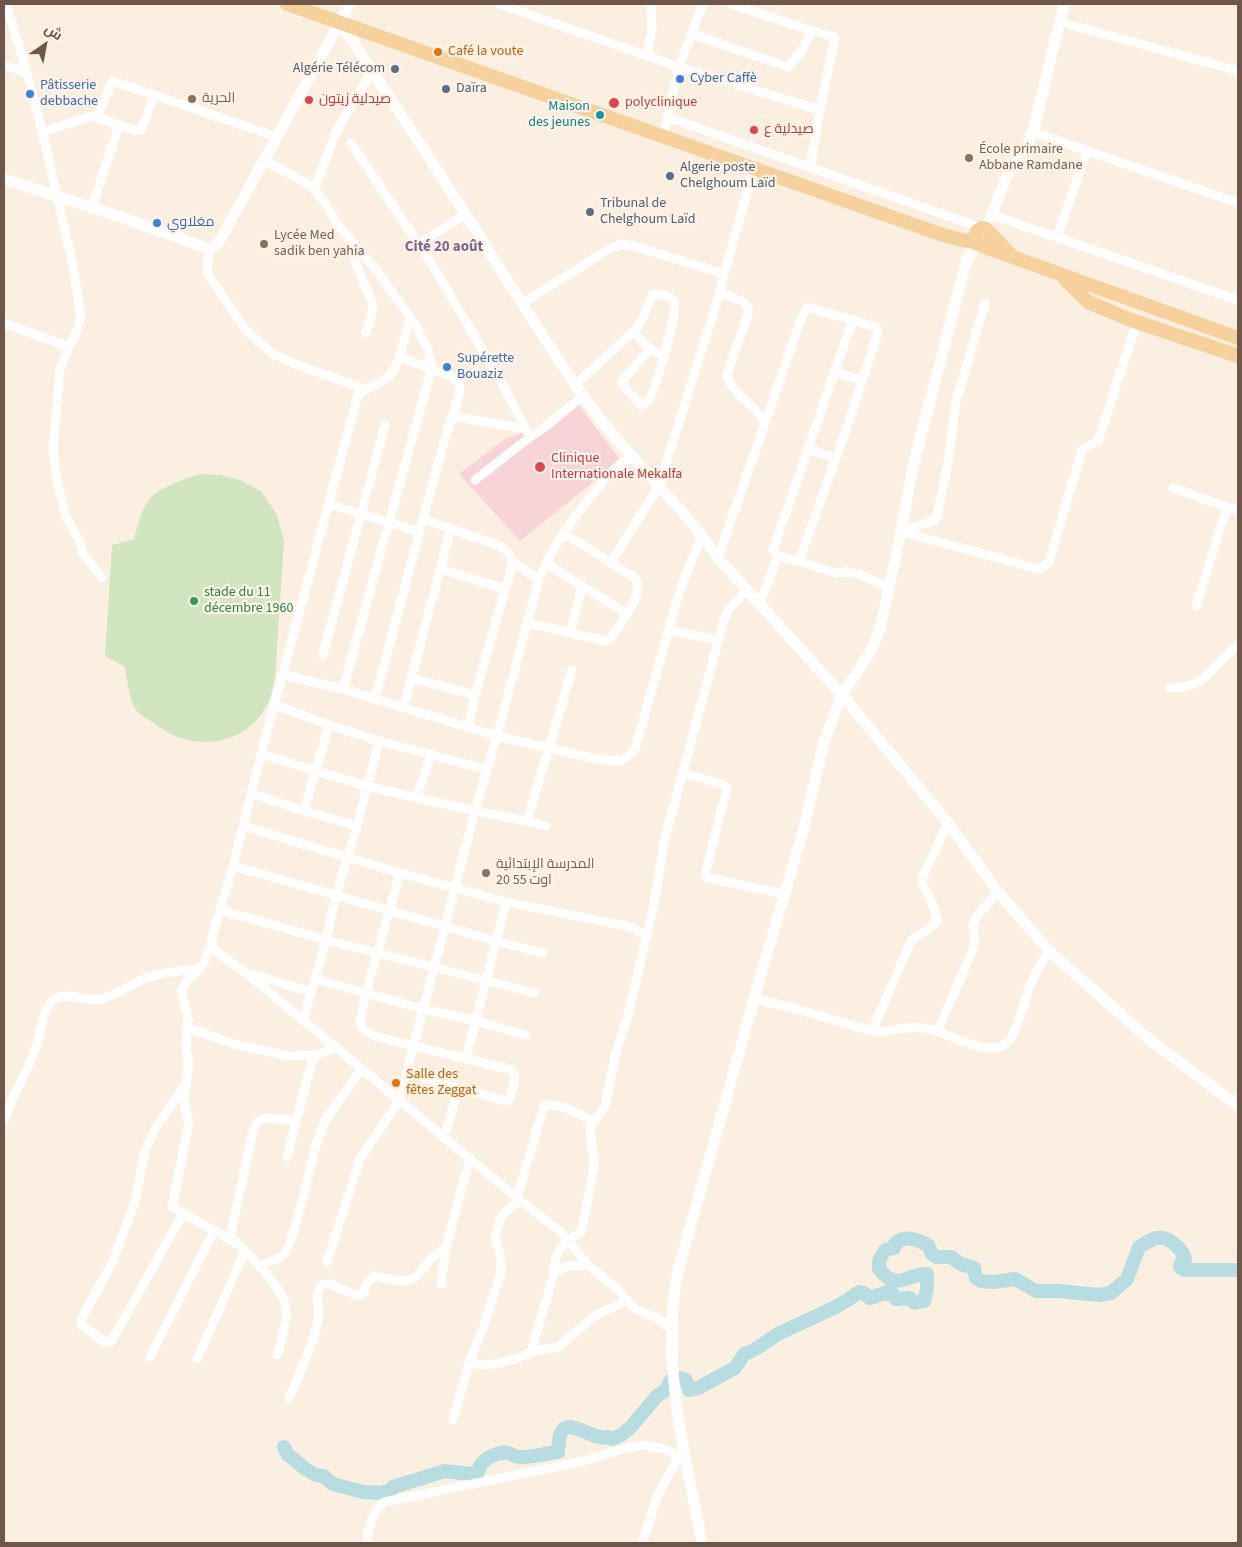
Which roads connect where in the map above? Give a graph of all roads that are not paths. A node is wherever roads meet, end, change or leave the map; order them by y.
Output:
1 (6, 4) edge
2 (287, 4) edge
3 (350, 4) edge
4 (499, 4) edge
5 (651, 4) edge
6 (703, 4) edge
7 (731, 4) edge
8 (1064, 4) edge
9 (340, 22) junction
10 (1060, 22) junction
11 (812, 31) junction
12 (691, 34) junction
13 (646, 55) junction
14 (4, 65) edge
15 (679, 67) junction
16 (372, 71) junction
17 (1238, 71) edge
18 (27, 73) junction
19 (154, 95) junction
20 (820, 110) junction
21 (667, 117) junction
22 (96, 118) junction
23 (119, 125) junction
24 (42, 132) junction
25 (1033, 132) junction
26 (663, 136) junction
27 (277, 137) junction
28 (351, 143) dead end
29 (1087, 151) junction
30 (264, 160) junction
31 (810, 167) junction
32 (754, 168) junction
33 (4, 178) edge
34 (314, 189) junction
35 (56, 195) junction
36 (1238, 203) edge
37 (92, 207) junction
38 (466, 214) junction
39 (992, 215) junction
40 (987, 231) junction
41 (1057, 237) junction
42 (349, 239) junction
43 (418, 244) junction
44 (978, 244) junction
45 (209, 249) junction
46 (1016, 260) junction
47 (724, 274) junction
48 (1063, 277) junction
49 (720, 292) junction
50 (1238, 300) edge
51 (986, 302) dead end
52 (521, 304) junction
53 (410, 318) junction
54 (852, 319) junction
55 (1137, 322) junction
56 (4, 323) edge
57 (633, 332) junction
58 (366, 333) dead end
59 (1238, 338) edge
60 (69, 347) junction
61 (650, 349) junction
62 (664, 356) junction
63 (1238, 356) edge
64 (399, 357) junction
65 (432, 367) junction
66 (834, 371) junction
67 (862, 381) junction
68 (576, 384) junction
69 (365, 389) junction
70 (583, 396) junction
71 (452, 416) junction
72 (765, 424) junction
73 (385, 425) dead end
74 (528, 433) junction
75 (807, 449) junction
76 (634, 457) junction
77 (836, 458) junction
78 (475, 480) dead end
79 (659, 486) junction
80 (1173, 488) dead end
81 (329, 504) junction
82 (1227, 507) junction
83 (1238, 511) edge
84 (360, 514) junction
85 (423, 519) junction
86 (388, 522) junction
87 (451, 528) junction
88 (419, 532) junction
89 (901, 532) junction
90 (562, 534) junction
91 (702, 534) junction
92 (778, 556) junction
93 (718, 558) junction
94 (799, 561) junction
95 (513, 562) junction
96 (611, 562) junction
97 (546, 564) junction
98 (441, 569) junction
99 (102, 578) dead end
100 (539, 579) junction
101 (582, 586) junction
102 (889, 588) junction
103 (506, 589) junction
104 (747, 590) junction
105 (760, 604) junction
106 (1196, 606) dead end
107 (627, 614) junction
108 (528, 623) junction
109 (668, 630) junction
110 (571, 632) junction
111 (719, 640) junction
112 (1238, 646) edge
113 (323, 655) dead end
114 (572, 670) dead end
115 (284, 675) junction
116 (411, 678) junction
117 (1170, 688) dead end
118 (343, 689) junction
119 (475, 694) junction
120 (842, 695) junction
121 (375, 699) junction
122 (275, 706) junction
123 (404, 706) junction
124 (330, 725) junction
125 (468, 728) junction
126 (498, 736) junction
127 (379, 741) junction
128 (548, 748) junction
129 (261, 754) junction
130 (432, 754) junction
131 (488, 770) junction
132 (316, 772) junction
133 (683, 773) junction
134 (366, 786) junction
135 (251, 793) junction
136 (416, 798) junction
137 (304, 811) junction
138 (475, 811) junction
139 (527, 821) junction
140 (948, 822) junction
141 (243, 826) junction
142 (357, 826) junction
143 (546, 826) dead end
144 (348, 857) junction
145 (233, 866) junction
146 (400, 873) junction
147 (456, 888) junction
148 (998, 892) junction
149 (784, 894) junction
150 (336, 895) junction
151 (506, 902) junction
152 (220, 910) junction
153 (389, 910) junction
154 (445, 927) junction
155 (647, 937) junction
156 (326, 940) junction
157 (496, 941) junction
158 (212, 946) junction
159 (1049, 951) junction
160 (543, 953) dead end
161 (378, 954) junction
162 (434, 966) junction
163 (199, 969) junction
164 (245, 972) junction
165 (315, 979) junction
166 (487, 980) junction
167 (311, 992) junction
168 (366, 992) junction
169 (536, 993) dead end
170 (754, 999) junction
171 (423, 1009) junction
172 (303, 1020) junction
173 (476, 1021) junction
174 (187, 1029) junction
175 (872, 1031) junction
176 (938, 1032) junction
177 (526, 1035) dead end
178 (414, 1046) junction
179 (336, 1048) junction
180 (317, 1055) junction
181 (466, 1059) junction
182 (362, 1069) junction
183 (407, 1073) junction
184 (186, 1084) junction
185 (459, 1088) junction
186 (399, 1101) junction
187 (1238, 1106) edge
188 (4, 1121) edge
189 (296, 1121) junction
190 (593, 1121) junction
191 (444, 1138) junction
192 (287, 1157) dead end
193 (470, 1158) junction
194 (518, 1199) junction
195 (183, 1214) junction
196 (214, 1230) junction
197 (567, 1240) junction
198 (236, 1242) junction
199 (446, 1247) junction
200 (245, 1251) junction
201 (327, 1262) dead end
202 (588, 1265) junction
203 (259, 1266) junction
204 (554, 1273) junction
205 (441, 1284) dead end
206 (626, 1301) junction
207 (672, 1330) junction
208 (531, 1352) junction
209 (277, 1355) dead end
210 (150, 1357) dead end
211 (197, 1359) dead end
212 (470, 1360) junction
213 (289, 1398) dead end
214 (453, 1420) dead end
215 (681, 1452) junction
216 (366, 1543) edge
217 (642, 1543) edge
218 (702, 1543) edge

1 - 18 street
2 - 9 main road
3 - 9 street
4 - 13 street
5 - 13 street
6 - 12 street
7 - 11 street
8 - 10 street
9 - 16 street
9 - 26 main road
9 - 27 street
10 - 17 street
10 - 25 street
11 - 12 street
11 - 20 street
12 - 15 street
13 - 15 street
14 - 18 street
15 - 20 street
15 - 21 street
16 - 34 street
16 - 38 street
18 - 24 street
19 - 22 street
19 - 23 street
19 - 27 street
20 - 31 street
21 - 26 street
21 - 31 street
22 - 23 street
22 - 24 street
23 - 37 street
24 - 35 street
25 - 29 street
25 - 39 street
26 - 32 main road
27 - 30 street
28 - 43 street
29 - 36 street
29 - 41 street
30 - 34 street
30 - 45 street
31 - 40 street
32 - 44 main road
32 - 47 street
33 - 35 street
34 - 42 street
35 - 37 street
35 - 60 street
37 - 45 street
38 - 43 street
38 - 52 street
39 - 40 street
39 - 41 street
40 - 44 main road
40 - 46 main road
41 - 50 street
42 - 53 street
42 - 58 street
43 - 74 street
44 - 46 main road
44 - 89 street
45 - 69 street
46 - 48 main road
47 - 49 street
47 - 52 street
48 - 55 main road
48 - 59 main road
49 - 72 street
49 - 79 street
51 - 89 street
52 - 68 street
53 - 64 street
53 - 65 street
54 - 66 street
54 - 67 street
54 - 72 street
55 - 63 main road
55 - 89 street
56 - 60 street
57 - 61 street
57 - 62 street
57 - 68 street
60 - 99 street
61 - 62 street
61 - 62 street
64 - 65 street
64 - 69 street
65 - 71 street
65 - 86 street
66 - 67 street
66 - 75 street
67 - 77 street
68 - 70 street
69 - 81 street
70 - 74 street
70 - 76 street
71 - 74 street
71 - 85 street
72 - 93 street
73 - 84 street
74 - 78 street
75 - 77 street
75 - 92 street
76 - 79 street
76 - 90 street
77 - 94 street
79 - 91 street
79 - 96 street
80 - 82 street
81 - 84 street
81 - 115 street
82 - 83 street
82 - 106 street
84 - 86 street
84 - 113 street
85 - 87 street
85 - 88 street
86 - 88 street
86 - 118 street
87 - 95 street
87 - 98 street
88 - 121 street
89 - 102 street
90 - 96 street
90 - 97 street
91 - 93 street
91 - 109 street
92 - 94 street
92 - 105 street
93 - 104 street
94 - 102 street
95 - 100 street
95 - 103 street
96 - 107 street
97 - 100 street
97 - 101 street
98 - 103 street
98 - 116 street
100 - 108 street
101 - 107 street
101 - 110 street
102 - 120 street
103 - 119 street
104 - 105 street
104 - 111 street
105 - 120 street
107 - 110 street
108 - 110 street
108 - 126 street
109 - 111 street
109 - 128 street
111 - 133 street
112 - 117 street
114 - 128 street
115 - 118 street
115 - 122 street
116 - 119 street
116 - 123 street
118 - 121 street
119 - 125 street
120 - 140 street
120 - 149 street
121 - 123 street
122 - 124 street
122 - 129 street
123 - 125 street
124 - 127 street
124 - 132 street
125 - 126 street
126 - 128 street
126 - 131 street
127 - 130 street
127 - 134 street
128 - 139 street
129 - 132 street
129 - 135 street
130 - 131 street
130 - 136 street
131 - 138 street
132 - 134 street
132 - 137 street
133 - 149 street
133 - 155 street
134 - 136 street
134 - 142 street
135 - 137 street
135 - 141 street
136 - 138 street
137 - 142 street
138 - 139 street
138 - 147 street
139 - 143 street
140 - 148 street
140 - 175 street
141 - 144 street
141 - 145 street
142 - 144 street
144 - 146 street
144 - 150 street
145 - 150 street
145 - 152 street
146 - 147 street
146 - 153 street
147 - 151 street
147 - 154 street
148 - 159 street
148 - 176 street
149 - 170 street
150 - 153 street
150 - 156 street
151 - 155 street
151 - 157 street
152 - 156 street
152 - 158 street
153 - 154 street
153 - 161 street
154 - 157 street
154 - 162 street
155 - 190 street
156 - 161 street
156 - 165 street
157 - 160 street
157 - 166 street
158 - 163 street
158 - 164 street
159 - 176 street
159 - 187 street
161 - 162 street
161 - 168 street
162 - 166 street
162 - 171 street
163 - 174 street
163 - 188 street
164 - 167 street
164 - 172 street
165 - 167 street
165 - 168 street
166 - 169 street
166 - 173 street
167 - 172 street
168 - 171 street
168 - 178 street
170 - 175 street
170 - 207 street
171 - 173 street
171 - 178 street
172 - 179 street
173 - 177 street
173 - 181 street
174 - 180 street
174 - 184 street
175 - 176 street
178 - 181 street
178 - 183 street
179 - 180 street
179 - 182 street
180 - 189 street
181 - 185 street
182 - 186 street
182 - 203 street
183 - 185 street
183 - 186 street
184 - 195 street
184 - 195 street
185 - 191 street
186 - 191 street
186 - 201 street
189 - 192 street
189 - 198 street
190 - 194 street
190 - 197 street
191 - 193 street
193 - 194 street
193 - 199 street
194 - 197 street
194 - 212 street
195 - 196 street
196 - 198 street
196 - 210 street
197 - 202 street
197 - 204 street
198 - 200 street
199 - 205 street
199 - 213 street
200 - 203 street
200 - 211 street
202 - 204 street
202 - 206 street
203 - 209 street
204 - 208 street
206 - 207 street
206 - 208 street
207 - 215 street
208 - 212 street
212 - 214 street
215 - 216 street
215 - 217 street
215 - 218 street

